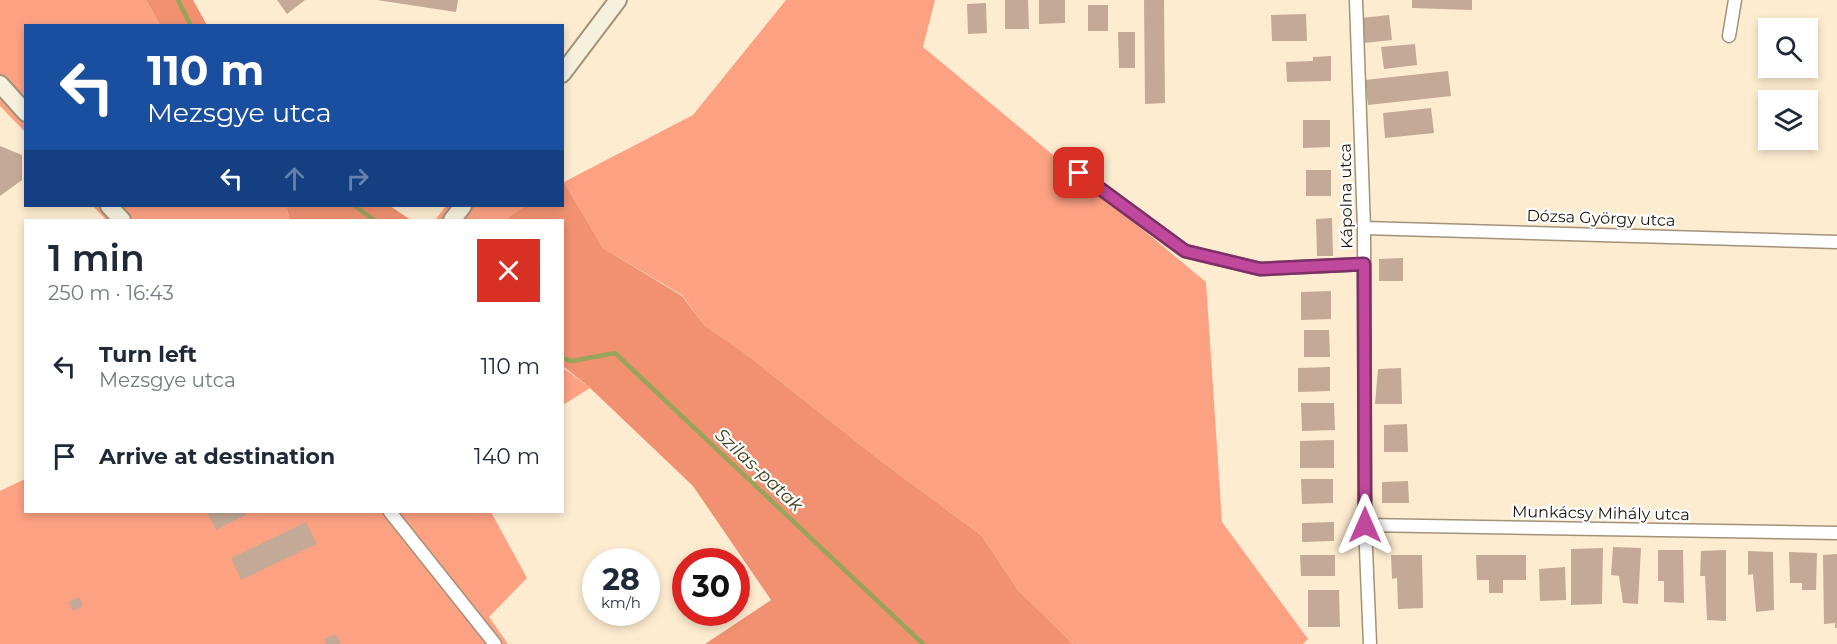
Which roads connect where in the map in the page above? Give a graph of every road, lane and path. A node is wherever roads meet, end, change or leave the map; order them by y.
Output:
1 (618, 0) edge
2 (1356, 0) edge
3 (1735, 0) edge
4 (1729, 36) dead end
5 (564, 71) edge
6 (0, 84) edge
7 (24, 111) edge
8 (1079, 173) dead end
9 (110, 207) edge
10 (462, 207) edge
11 (121, 219) edge
12 (453, 219) edge
13 (1364, 228) junction
14 (1837, 242) edge
15 (1364, 264) junction
16 (391, 513) edge
17 (1365, 525) junction
18 (1837, 533) edge
19 (495, 644) edge
20 (1370, 644) edge

1 - 5 main road
2 - 13 street, Kápolna utca
3 - 4 street
6 - 7 main road
8 - 15 street
9 - 11 main road
10 - 12 main road
13 - 14 street, Dózsa György utca
13 - 15 street, Kápolna utca
15 - 17 street, Kápolna utca
16 - 19 street
17 - 18 street, Munkácsy Mihály utca
17 - 20 street, Kápolna utca

